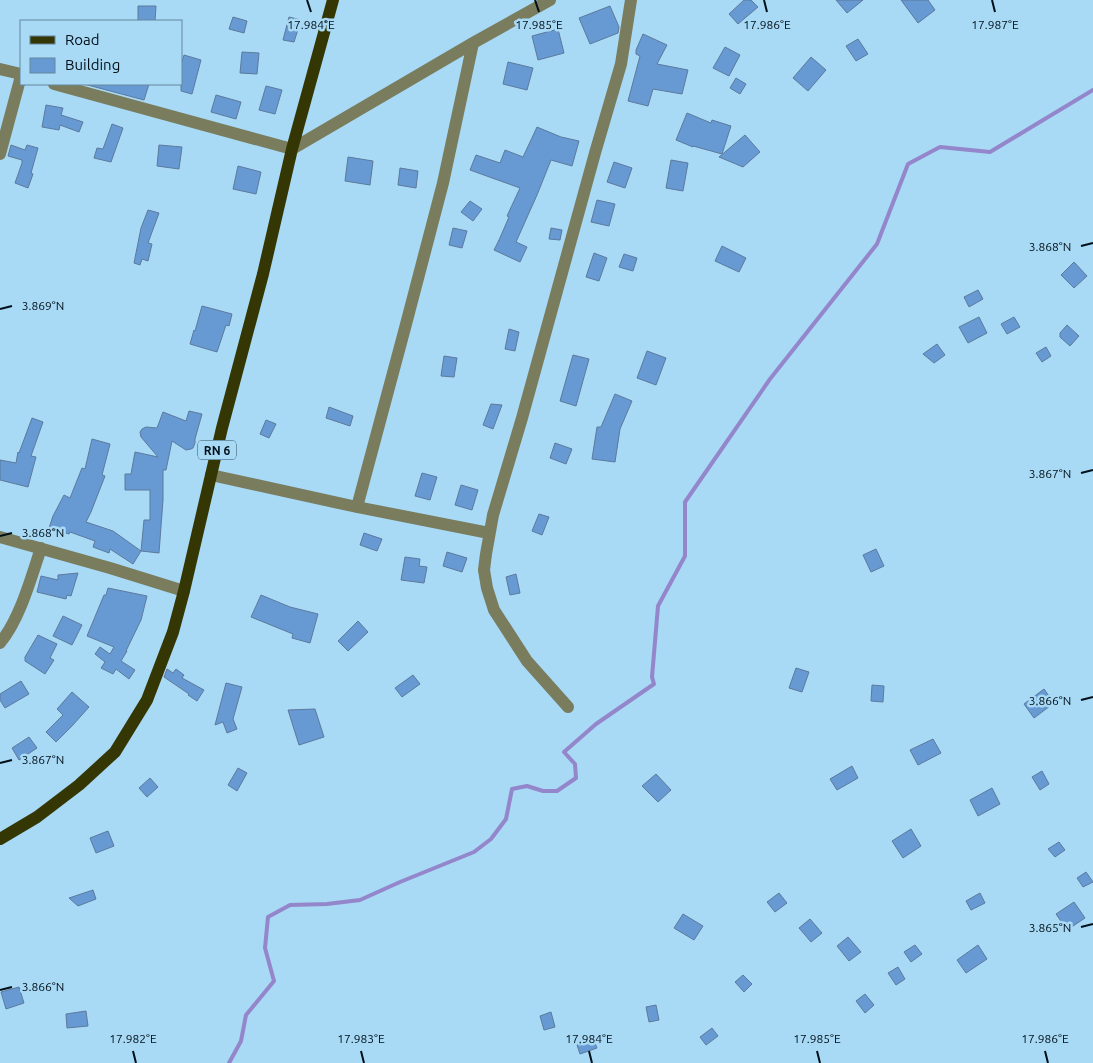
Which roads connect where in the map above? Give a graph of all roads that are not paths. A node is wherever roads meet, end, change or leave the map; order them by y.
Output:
1 (334, 0) edge
2 (550, 0) edge
3 (631, 0) edge
4 (473, 43) junction
5 (0, 69) edge
6 (20, 75) edge
7 (20, 79) edge
8 (58, 85) edge
9 (292, 149) junction
10 (0, 154) edge
11 (211, 475) junction
12 (356, 507) junction
13 (490, 533) junction
14 (0, 537) edge
15 (41, 548) junction
16 (184, 591) junction
17 (0, 643) edge
18 (568, 707) dead end
19 (0, 839) edge

1 - 9 main road, RN 6
2 - 4 street
3 - 13 street
4 - 9 street
4 - 12 street
5 - 6 street
7 - 10 street
8 - 9 street
9 - 11 main road, RN 6
11 - 12 street
11 - 16 main road, RN 6
12 - 13 street
13 - 18 street
14 - 15 street
15 - 16 street
15 - 17 street
16 - 19 main road, RN 6

